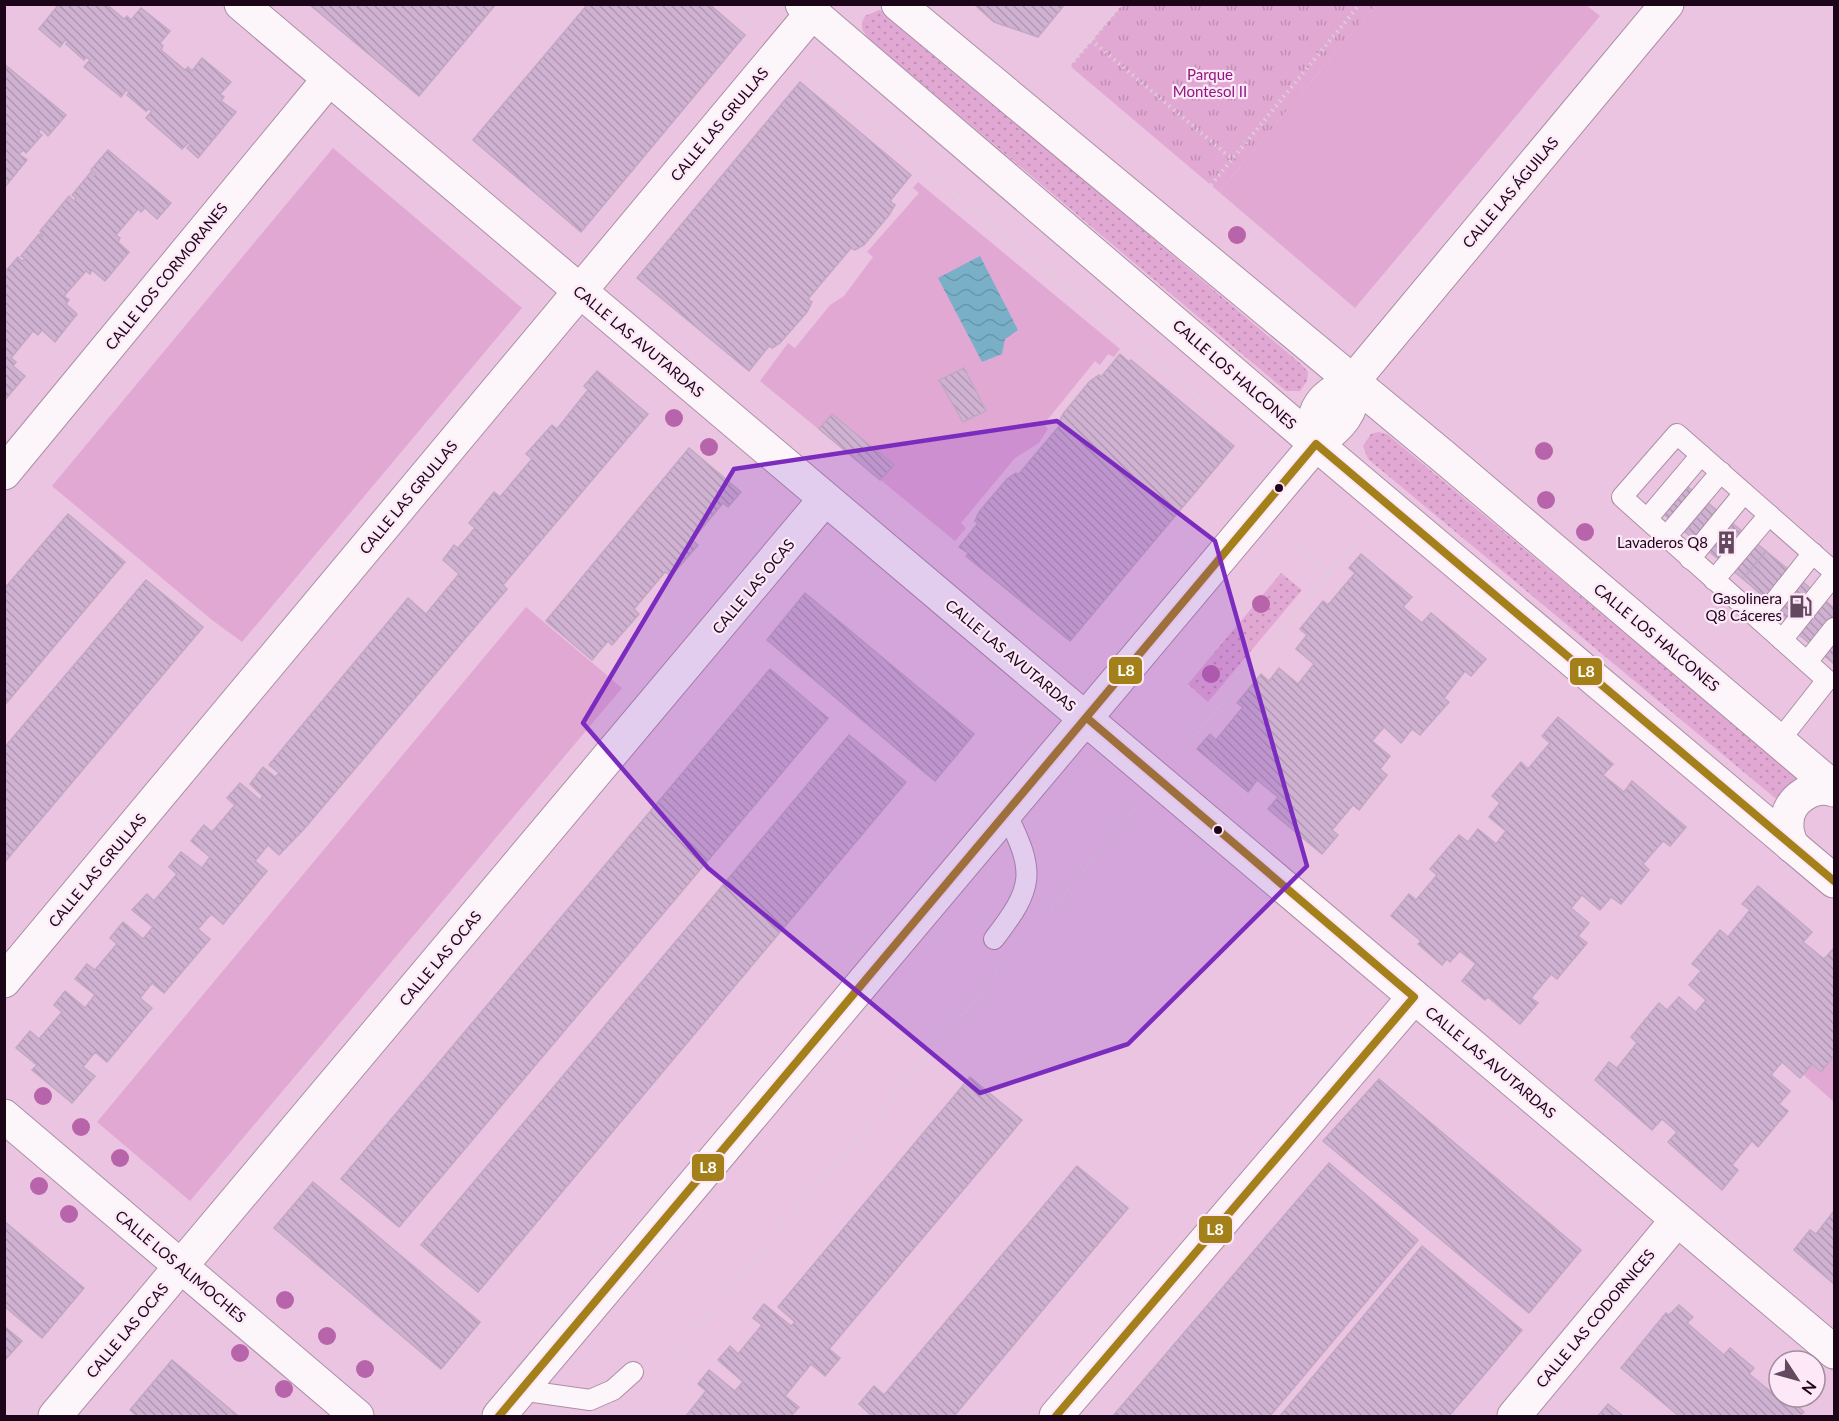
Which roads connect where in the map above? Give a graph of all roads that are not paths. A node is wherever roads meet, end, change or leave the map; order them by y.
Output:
1 (241, 4) edge
2 (898, 4) edge
3 (1667, 4) edge
4 (816, 7) edge
5 (329, 79) junction
6 (580, 291) junction
7 (1353, 381) junction
8 (1316, 444) junction
9 (1701, 455) junction
10 (1720, 472) junction
11 (4, 473) edge
12 (1744, 493) junction
13 (825, 500) junction
14 (1769, 515) junction
15 (1647, 519) junction
16 (1666, 537) junction
17 (1813, 553) junction
18 (1690, 559) junction
19 (1834, 573) edge
20 (1714, 580) junction
21 (1760, 620) junction
22 (1834, 628) edge
23 (1782, 640) junction
24 (1807, 662) junction
25 (1087, 718) junction
26 (1779, 741) junction
27 (1834, 789) edge
28 (1006, 813) junction
29 (1792, 846) junction
30 (1834, 880) edge
31 (994, 939) dead end
32 (4, 981) edge
33 (1414, 997) junction
34 (4, 1116) edge
35 (1677, 1220) junction
36 (181, 1266) junction
37 (1834, 1352) edge
38 (633, 1372) dead end
39 (520, 1390) junction
40 (55, 1416) edge
41 (357, 1416) edge
42 (499, 1416) edge
43 (1056, 1416) edge
44 (1514, 1416) edge

1 - 5 street, CALLE LAS AVUTARDAS
2 - 7 street, CALLE LOS HALCONES
3 - 7 street, CALLE LAS ÁGUILAS
4 - 6 street, CALLE LAS GRULLAS
4 - 8 street, CALLE LOS HALCONES
5 - 6 street, CALLE LAS AVUTARDAS
5 - 11 street, CALLE LOS CORMORANES
6 - 13 street, CALLE LAS AVUTARDAS
6 - 32 street, CALLE LAS GRULLAS
7 - 8 street
7 - 26 street, CALLE LOS HALCONES
8 - 25 street
8 - 29 street, CALLE LOS HALCONES
9 - 10 lane
9 - 15 lane
9 - 15 lane
10 - 12 lane
10 - 16 lane
12 - 14 lane
12 - 18 lane
13 - 25 street, CALLE LAS AVUTARDAS
13 - 36 street, CALLE LAS OCAS
14 - 17 lane
14 - 20 lane
15 - 16 lane
16 - 18 lane
17 - 19 lane
17 - 21 lane
18 - 20 lane
19 - 23 lane
20 - 21 lane
21 - 23 lane
22 - 24 lane
23 - 24 lane
24 - 26 lane
25 - 28 street
25 - 33 street, CALLE LAS AVUTARDAS
26 - 27 street, CALLE LOS HALCONES
27 - 29 street
28 - 31 lane
28 - 39 street
29 - 30 street, CALLE LOS HALCONES
33 - 35 street, CALLE LAS AVUTARDAS
33 - 43 street
34 - 36 street, CALLE LOS ALIMOCHES
35 - 37 street, CALLE LAS AVUTARDAS
35 - 44 street, CALLE LAS CODORNICES
36 - 40 street, CALLE LAS OCAS
36 - 41 street, CALLE LOS ALIMOCHES
38 - 39 lane
39 - 42 street

